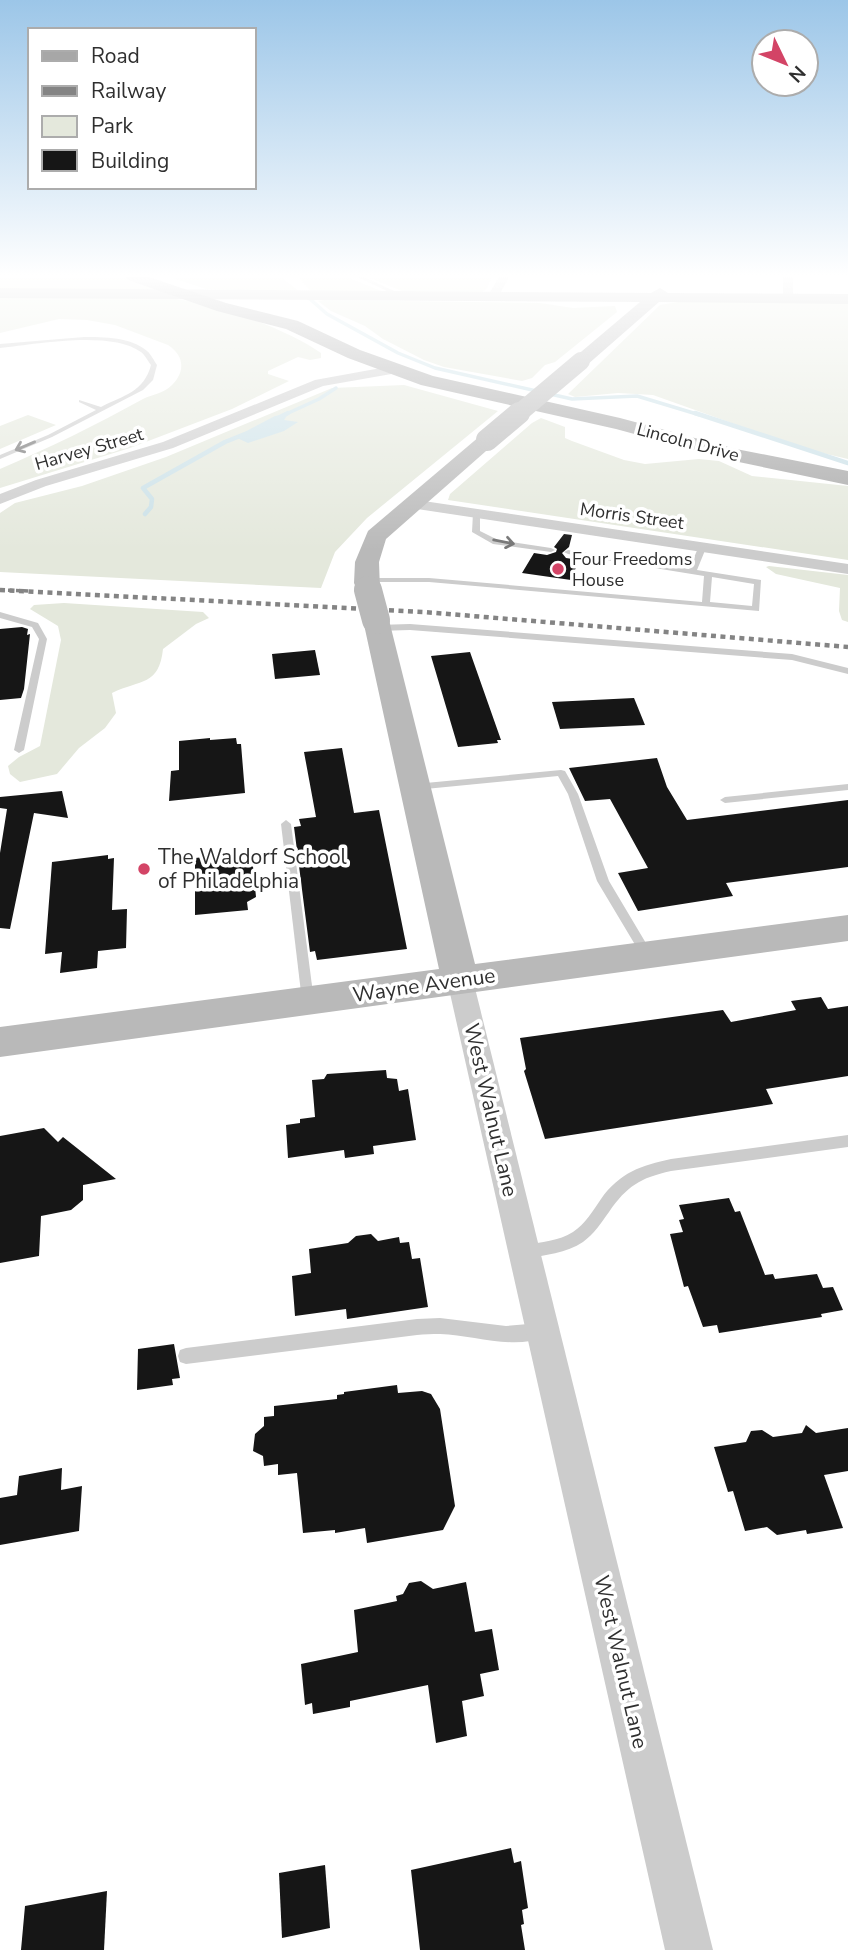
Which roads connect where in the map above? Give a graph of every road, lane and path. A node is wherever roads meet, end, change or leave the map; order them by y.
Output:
1 (153, 368) edge
2 (339, 368) edge
3 (387, 368) edge
4 (573, 368) edge
5 (392, 370) junction
6 (306, 388) junction
7 (81, 401) dead end
8 (102, 410) junction
9 (0, 457) edge
10 (848, 478) edge
11 (0, 499) edge
12 (410, 504) junction
13 (476, 514) junction
14 (702, 548) junction
15 (551, 550) dead end
16 (568, 552) dead end
17 (848, 569) edge
18 (692, 572) junction
19 (708, 575) junction
20 (367, 585) junction
21 (706, 604) junction
22 (0, 615) edge
23 (377, 624) junction
24 (848, 671) edge
25 (19, 750) dead end
26 (415, 787) junction
27 (848, 787) edge
28 (725, 800) dead end
29 (286, 824) dead end
30 (848, 928) edge
31 (648, 955) junction
32 (460, 981) junction
33 (308, 1001) junction
34 (0, 1042) edge
35 (848, 1141) edge
36 (525, 1252) junction
37 (544, 1330) junction
38 (186, 1356) dead end
39 (689, 1950) edge

1 - 8 lane
2 - 6 street, Harvey Street
3 - 5 main road, Lincoln Drive
4 - 12 street, West Walnut Lane, bridge
5 - 6 street, Harvey Street
5 - 10 main road, Lincoln Drive
6 - 11 street, Harvey Street
7 - 8 lane
8 -> 9 lane
12 - 13 street, Morris Street
12 - 20 street, West Walnut Lane
13 - 14 street, Morris Street
13 -> 15 lane
14 - 17 street, Morris Street
14 - 18 lane
16 - 18 lane
18 - 19 lane
19 - 21 lane
19 - 21 lane
20 - 21 lane
20 - 23 street, West Walnut Lane, bridge
22 - 25 lane
23 - 24 lane
23 - 26 street, West Walnut Lane
26 - 31 lane
26 - 32 street, West Walnut Lane
27 - 28 lane
29 - 33 lane
30 - 31 street, Wayne Avenue
31 - 32 street, Wayne Avenue
32 - 33 street, Wayne Avenue
32 - 36 street, West Walnut Lane
33 - 34 street, Wayne Avenue
35 - 36 lane
36 - 37 street, West Walnut Lane
37 - 38 lane
37 - 39 street, West Walnut Lane

